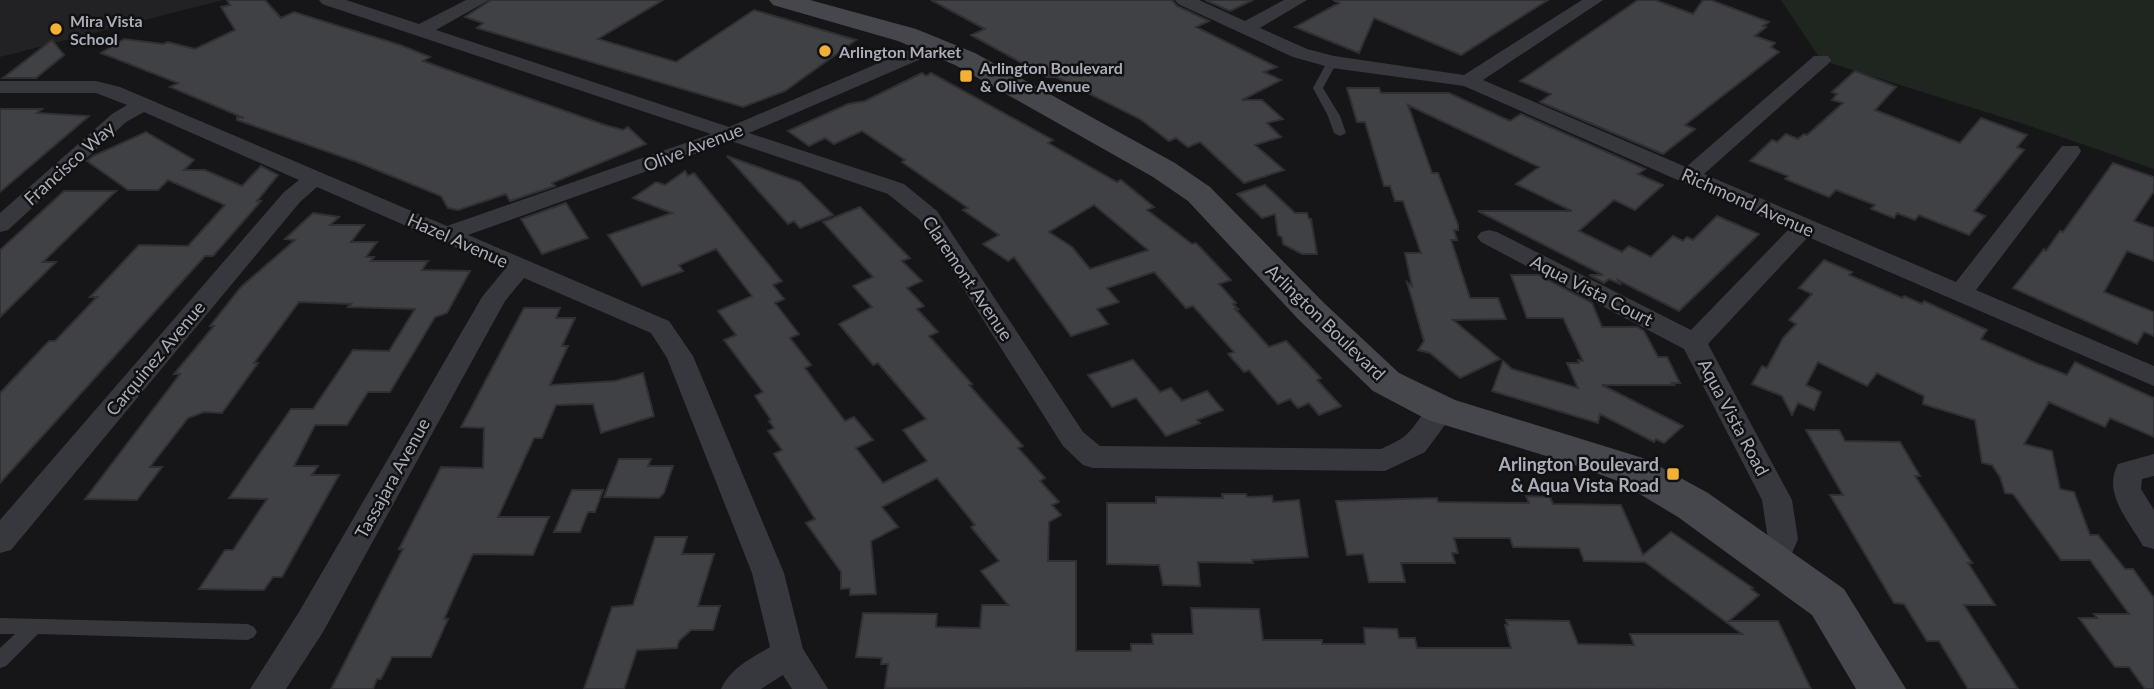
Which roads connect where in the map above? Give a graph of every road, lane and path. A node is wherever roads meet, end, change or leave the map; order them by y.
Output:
1 (328, 0) edge
2 (480, 0) edge
3 (1184, 0) edge
4 (1298, 0) edge
5 (1594, 0) edge
6 (803, 3) edge
7 (1245, 28) junction
8 (420, 31) junction
9 (935, 46) junction
10 (1821, 60) dead end
11 (1332, 62) junction
12 (1468, 81) junction
13 (0, 87) edge
14 (141, 105) junction
15 (1340, 133) dead end
16 (729, 134) junction
17 (2070, 151) dead end
18 (1689, 176) junction
19 (313, 179) junction
20 (0, 225) edge
21 (1804, 226) junction
22 (447, 234) junction
23 (1489, 237) dead end
24 (519, 268) junction
25 (1961, 293) junction
26 (1694, 343) junction
27 (2154, 377) edge
28 (1441, 410) junction
29 (2154, 465) edge
30 (2154, 537) edge
31 (0, 541) edge
32 (1773, 563) junction
33 (0, 626) edge
34 (34, 627) junction
35 (248, 632) dead end
36 (788, 654) junction
37 (0, 660) edge
38 (267, 689) edge
39 (738, 689) edge
40 (811, 689) edge
41 (1882, 689) edge

1 - 8 street, Claremont Avenue
2 - 8 street
3 - 7 street, Richmond Avenue
4 - 7 street
5 - 12 street
6 - 9 main road, Arlington Boulevard
7 - 11 street, Richmond Avenue
8 - 16 street, Claremont Avenue
9 - 16 street, Olive Avenue
9 - 28 main road, Arlington Boulevard
10 - 18 street
11 - 12 street, Richmond Avenue
11 - 15 lane
12 - 18 street, Richmond Avenue
13 - 14 street, Hazel Avenue
14 - 19 street, Hazel Avenue
14 - 20 street, Francisco Way
16 - 22 street, Olive Avenue
16 - 28 street, Claremont Avenue
17 - 25 street
18 - 21 street, Richmond Avenue
19 - 22 street, Hazel Avenue
19 - 31 street, Carquinez Avenue
21 - 25 street, Richmond Avenue
21 - 26 street, Aqua Vista Road
22 - 24 street, Hazel Avenue
23 - 26 street, Aqua Vista Court
24 - 36 street, Hazel Avenue
24 - 38 street, Tassajara Avenue
25 - 27 street, Richmond Avenue
26 - 32 street, Aqua Vista Road
28 - 32 main road, Arlington Boulevard
29 - 30 street
32 - 41 main road, Arlington Boulevard
33 - 34 lane
34 - 35 lane
34 - 37 lane
36 - 39 street
36 - 40 street, Hazel Avenue

